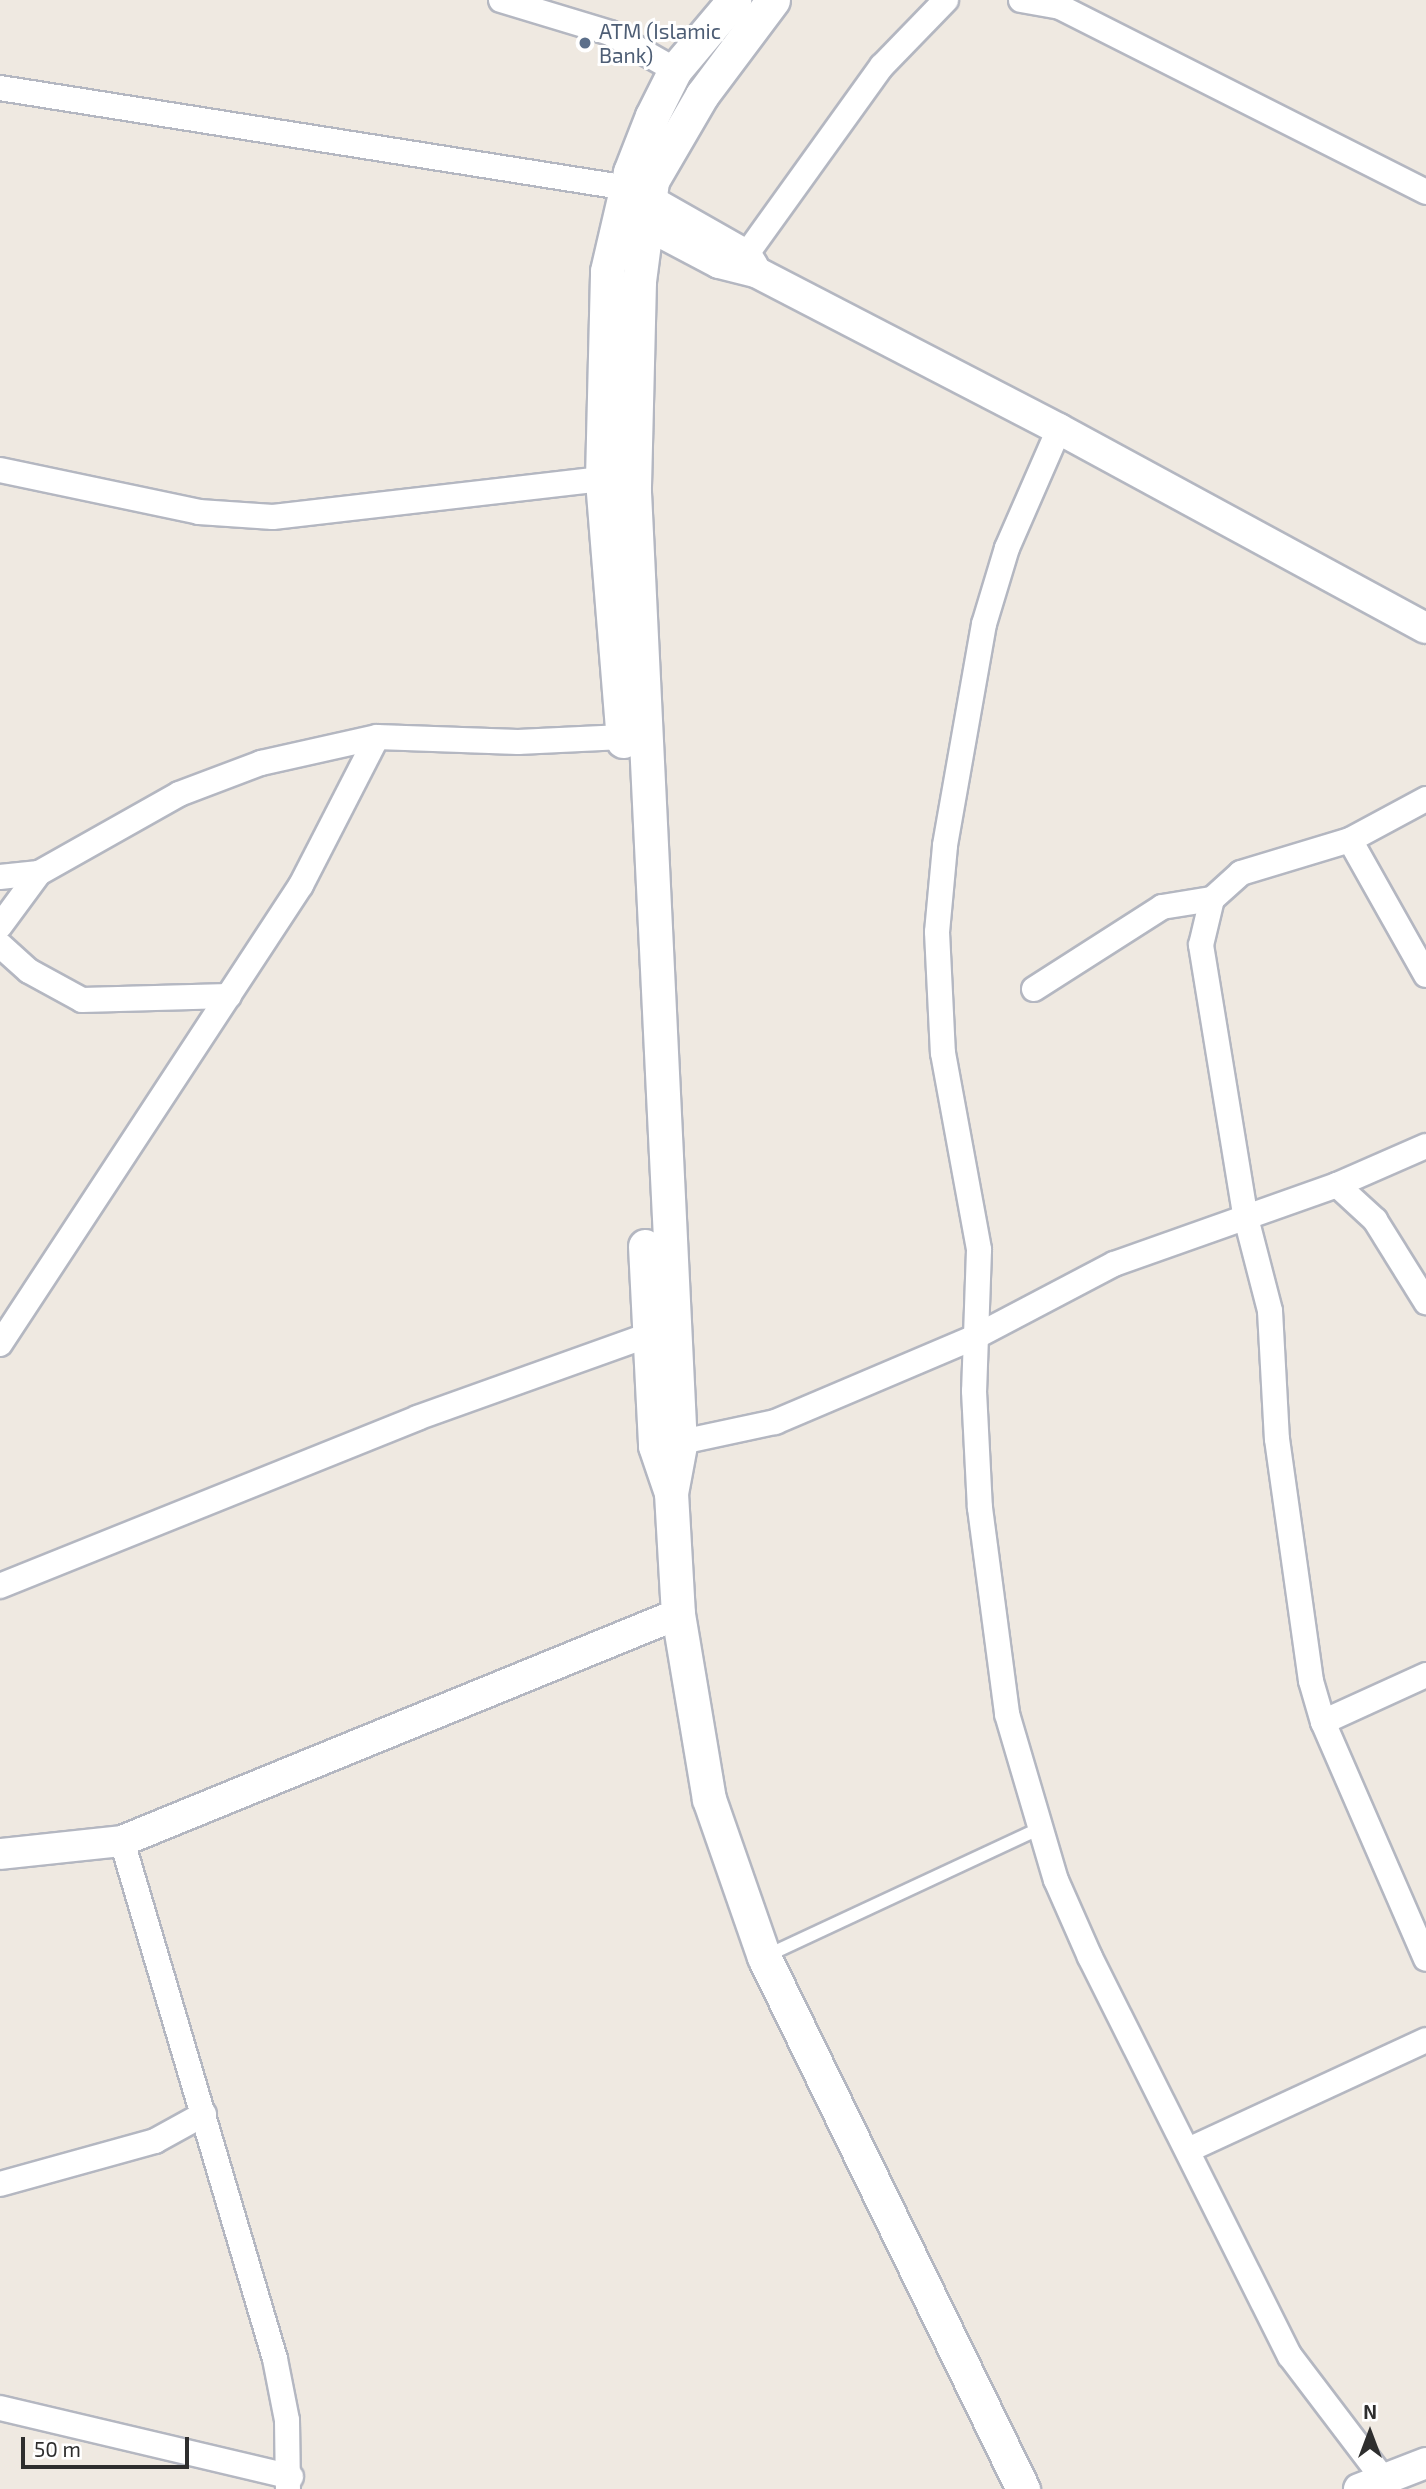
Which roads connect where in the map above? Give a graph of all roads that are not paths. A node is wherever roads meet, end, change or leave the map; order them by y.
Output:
1 (500, 0) edge
2 (734, 0) edge
3 (772, 0) edge
4 (946, 0) edge
5 (1021, 0) edge
6 (1062, 3) edge
7 (675, 70) junction
8 (0, 88) edge
9 (1426, 192) edge
10 (635, 205) junction
11 (751, 263) junction
12 (1059, 429) junction
13 (0, 470) edge
14 (603, 479) junction
15 (1426, 628) edge
16 (377, 737) junction
17 (623, 737) junction
18 (1426, 799) edge
19 (1350, 840) junction
20 (39, 873) junction
21 (0, 877) edge
22 (1212, 899) junction
23 (0, 926) edge
24 (0, 946) edge
25 (1426, 975) edge
26 (1034, 989) dead end
27 (229, 996) junction
28 (1426, 1146) edge
29 (1337, 1185) junction
30 (1245, 1214) junction
31 (1426, 1302) edge
32 (649, 1335) junction
33 (975, 1337) junction
34 (0, 1344) edge
35 (667, 1446) junction
36 (0, 1586) edge
37 (677, 1614) junction
38 (1426, 1675) edge
39 (1322, 1722) junction
40 (1038, 1829) junction
41 (122, 1841) junction
42 (0, 1854) edge
43 (764, 1957) junction
44 (1426, 1959) edge
45 (1426, 2040) edge
46 (204, 2114) junction
47 (1188, 2150) junction
48 (0, 2184) edge
49 (0, 2408) edge
50 (1426, 2462) edge
51 (289, 2483) edge
52 (1372, 2485) edge
53 (1023, 2489) edge

1 - 7 street
2 - 7 main road
3 - 10 main road
4 - 11 street
5 - 6 street
6 - 9 street
7 - 10 main road
8 - 10 street
10 - 11 street
10 - 14 main road
10 - 35 main road
11 - 12 street
12 - 15 street
12 - 33 street
13 - 14 street
14 - 17 main road
16 - 17 street
16 - 20 street
16 - 27 street
17 - 32 main road
18 - 19 street
19 - 22 street
19 - 25 street
20 - 21 street
20 - 23 street
22 - 26 street
22 - 30 street
24 - 27 street
27 - 34 street
28 - 29 street
29 - 30 street
29 - 31 street
30 - 33 street
30 - 39 street
32 - 35 main road
32 - 36 street
33 - 35 street
33 - 40 street
35 - 37 main road
37 - 41 street
37 - 43 main road
38 - 39 street
39 - 44 street
40 - 43 lane
40 - 47 street
41 - 42 street
41 - 46 street
43 - 53 main road
45 - 47 street
46 - 48 street
46 - 51 street
47 - 52 street
49 - 51 street
50 - 52 street

